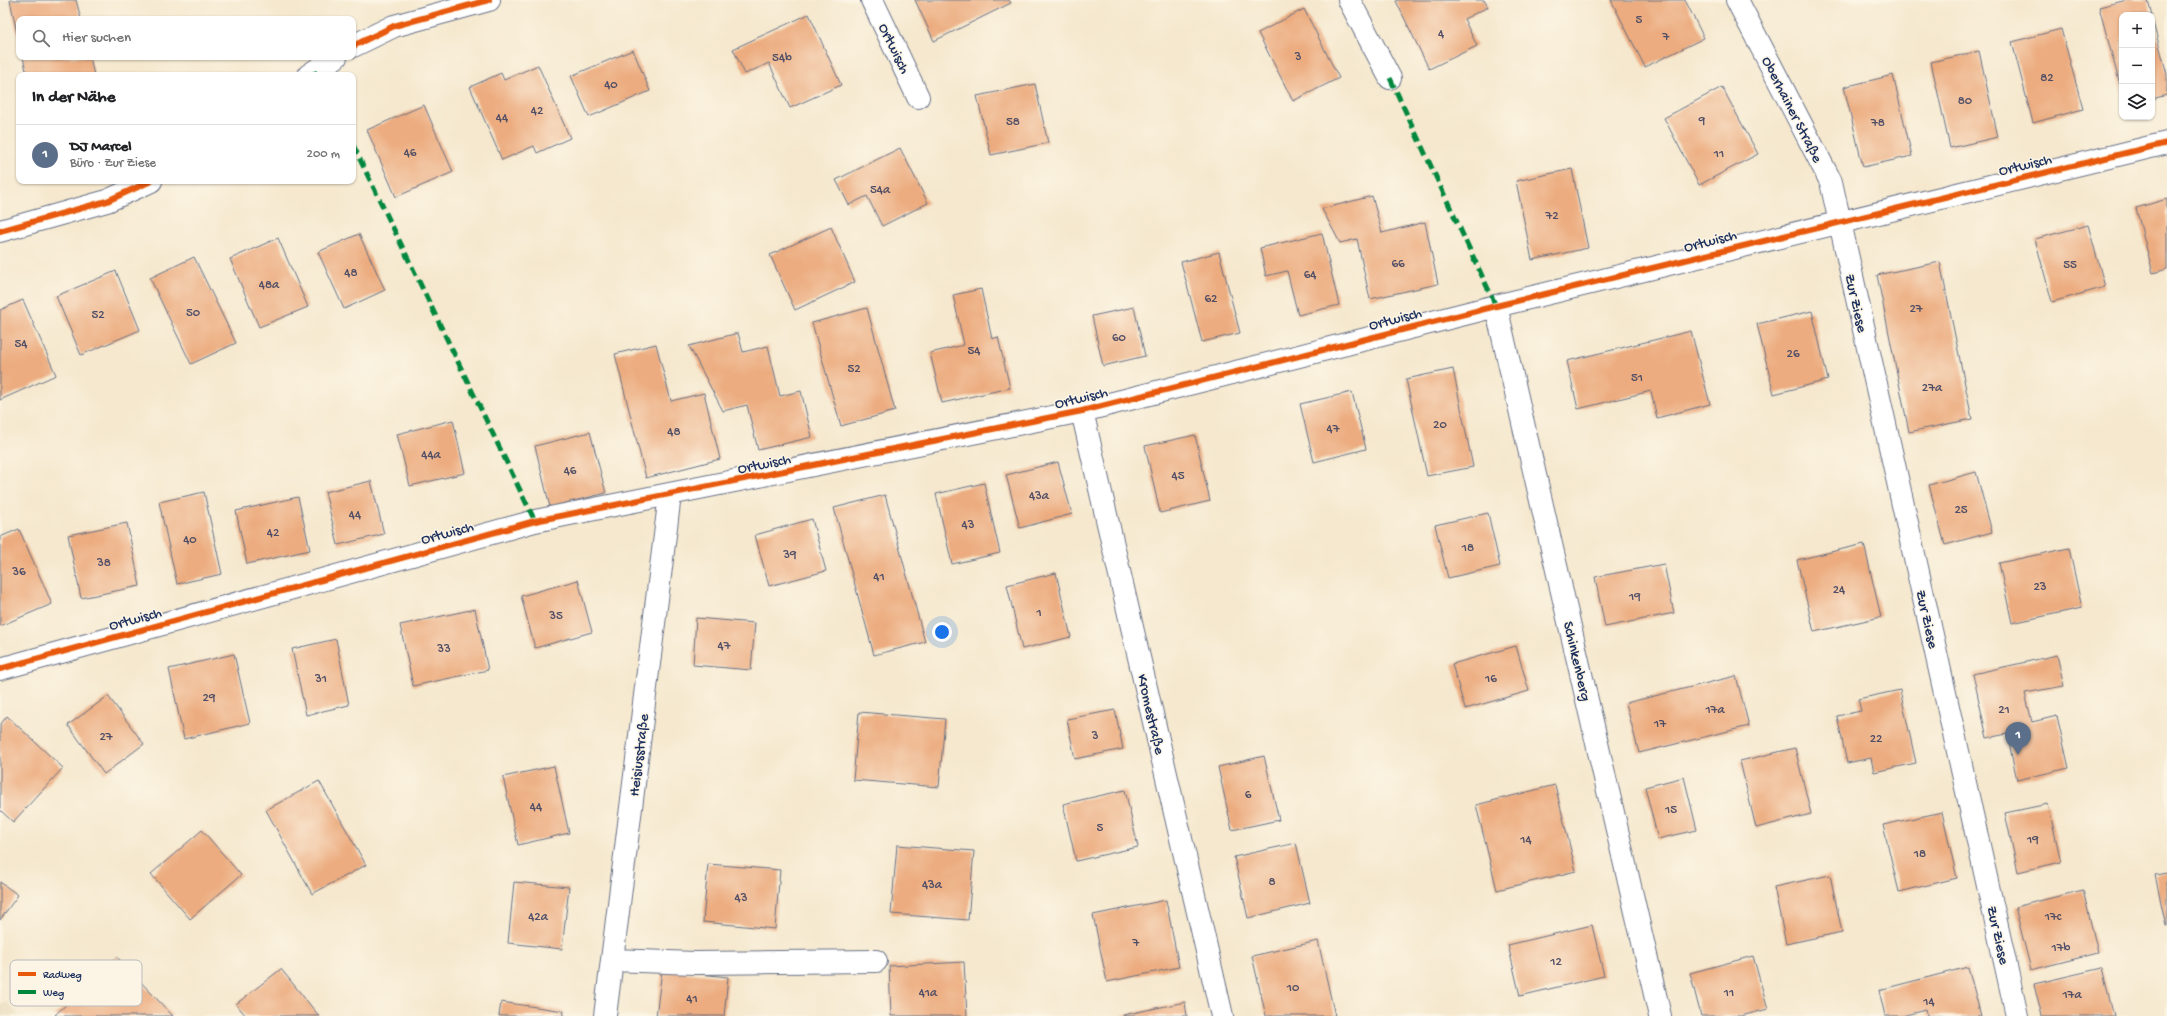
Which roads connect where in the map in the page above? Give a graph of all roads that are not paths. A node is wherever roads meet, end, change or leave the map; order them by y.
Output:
1 (488, 0) edge
2 (872, 0) edge
3 (1349, 0) edge
4 (1737, 0) edge
5 (356, 45) edge
6 (332, 60) edge
7 (314, 72) edge
8 (1390, 78) dead end
9 (918, 96) dead end
10 (2167, 143) edge
11 (144, 184) edge
12 (1839, 222) junction
13 (0, 231) edge
14 (1496, 306) junction
15 (1082, 411) junction
16 (670, 495) junction
17 (0, 669) edge
18 (612, 960) junction
19 (876, 961) dead end
20 (605, 1016) edge
21 (1222, 1016) edge
22 (1660, 1016) edge
23 (2017, 1016) edge

1 - 5 street
2 - 9 street, Ortwisch
3 - 8 street
4 - 12 street, Oberhainer Straße
6 - 7 street
10 - 12 street, Ortwisch
11 - 13 street
12 - 14 street, Ortwisch
12 - 23 street, Zur Ziese
14 - 15 street, Ortwisch
14 - 22 street, Schinkenberg
15 - 16 street, Ortwisch
15 - 21 street, Kromestraße
16 - 17 street, Ortwisch
16 - 18 street, Heisiusstraße
18 - 19 street
18 - 20 street, Heisiusstraße

